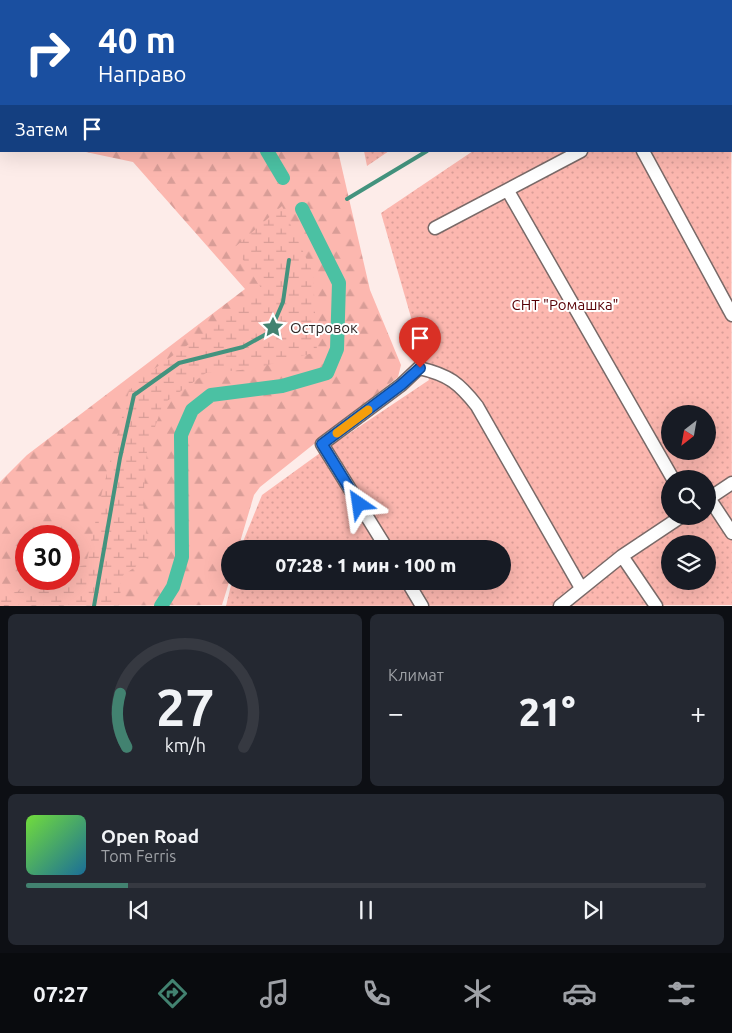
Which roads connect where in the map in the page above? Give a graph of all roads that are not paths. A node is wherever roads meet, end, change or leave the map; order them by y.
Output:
1 (579, 152) edge
2 (644, 152) edge
3 (508, 191) junction
4 (435, 228) dead end
5 (732, 315) edge
6 (668, 470) edge
7 (732, 483) edge
8 (716, 494) edge
9 (716, 510) edge
10 (668, 525) edge
11 (732, 533) edge
12 (381, 540) edge
13 (622, 556) junction
14 (581, 588) junction
15 (412, 590) edge
16 (422, 606) edge
17 (560, 606) edge
18 (656, 606) edge

1 - 3 street
2 - 5 street
3 - 4 street
3 - 6 street
7 - 8 street
9 - 11 street
10 - 13 street
12 - 14 street
13 - 14 street
13 - 18 street
14 - 17 street
15 - 16 street

